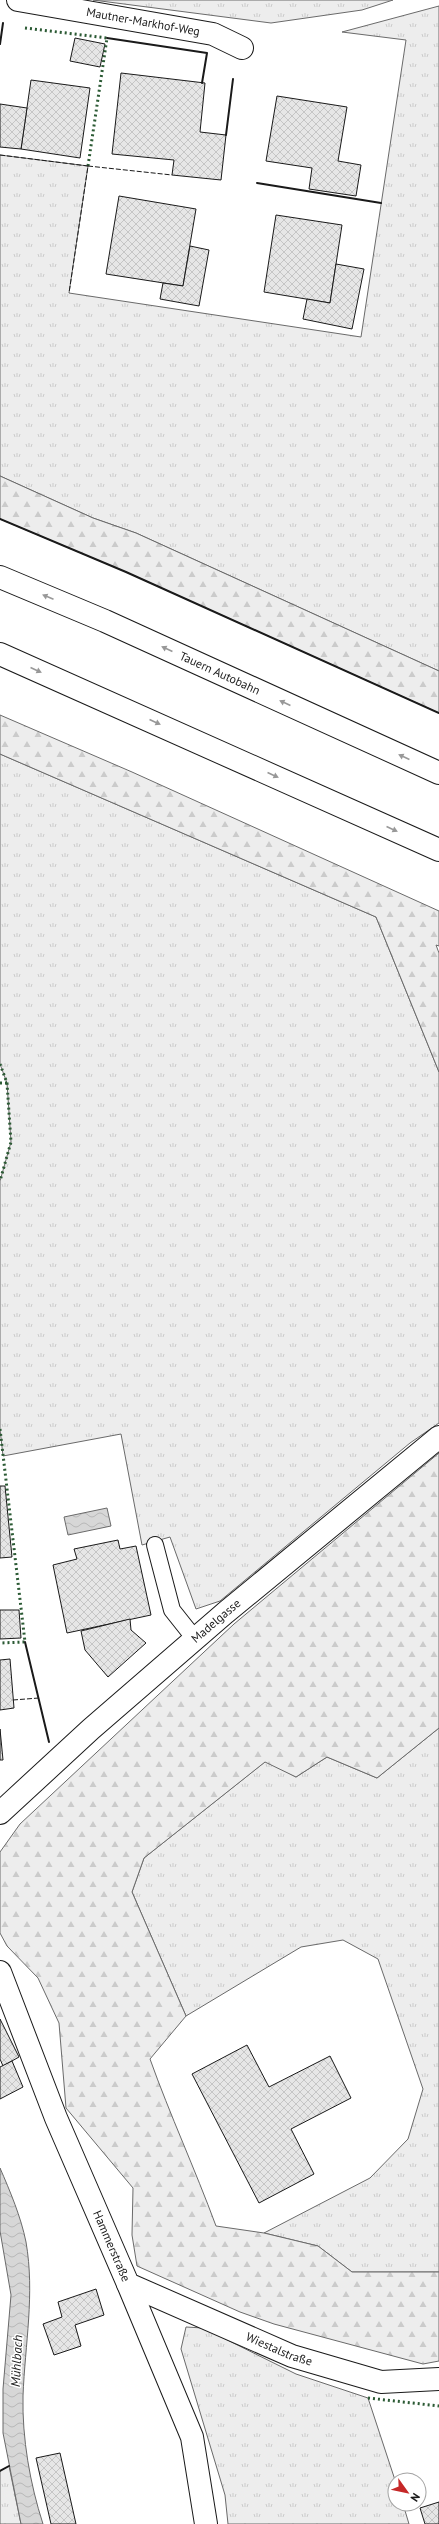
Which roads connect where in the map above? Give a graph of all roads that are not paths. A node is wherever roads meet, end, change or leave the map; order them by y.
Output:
1 (18, 0) edge
2 (242, 48) dead end
3 (0, 577) edge
4 (0, 654) edge
5 (439, 773) edge
6 (439, 850) edge
7 (439, 1437) edge
8 (155, 1545) dead end
9 (195, 1640) junction
10 (0, 1813) edge
11 (0, 1972) edge
12 (128, 2284) junction
13 (439, 2379) edge
14 (206, 2524) edge

1 - 2 main road, Mautner-Markhof-Weg
5 -> 3 main road, Tauern Autobahn
4 -> 6 main road
7 - 9 main road, Madelgasse
8 - 9 lane
9 - 10 main road, Madelgasse
11 - 12 main road, Hammerstraße
12 - 13 main road, Wiestalstraße
12 - 14 main road, Hammerstraße

